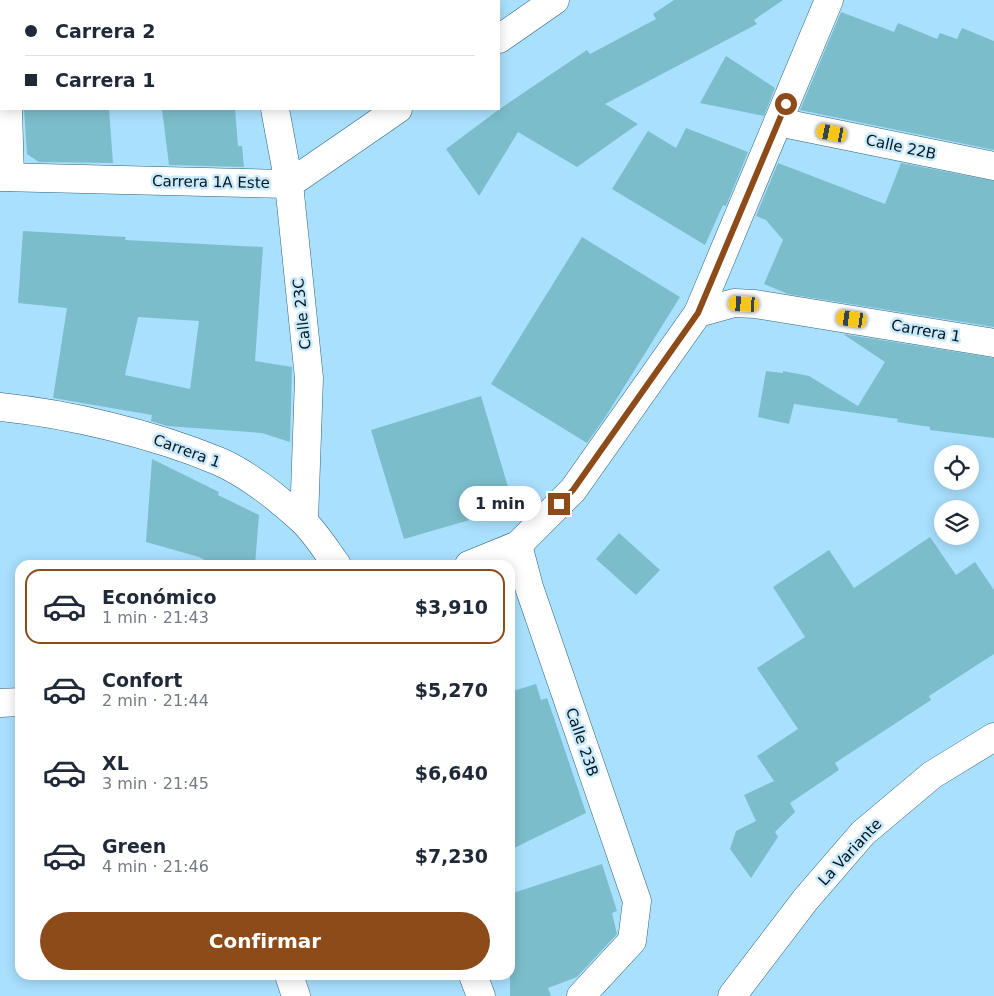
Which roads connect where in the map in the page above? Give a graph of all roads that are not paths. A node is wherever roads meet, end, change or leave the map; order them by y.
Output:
1 (555, 0) edge
2 (829, 0) edge
3 (500, 38) edge
4 (8, 110) edge
5 (275, 110) edge
6 (397, 110) edge
7 (778, 122) junction
8 (994, 166) edge
9 (5, 177) edge
10 (289, 184) junction
11 (698, 313) junction
12 (994, 343) edge
13 (0, 406) edge
14 (304, 521) junction
15 (518, 545) junction
16 (333, 560) edge
17 (481, 560) edge
18 (519, 592) edge
19 (15, 702) edge
20 (0, 703) edge
21 (994, 737) edge
22 (291, 980) edge
23 (475, 980) edge
24 (296, 996) edge
25 (481, 996) edge
26 (581, 996) edge
27 (732, 996) edge

1 - 3 street
2 - 7 street
4 - 9 street
5 - 10 street, Calle 23C
6 - 10 street, Carrera 1A Este
7 - 8 street, Calle 22B
7 - 11 street
9 - 10 street, Carrera 1A Este
10 - 14 street, Calle 23C
11 - 12 street, Carrera 1
11 - 15 street
13 - 14 street, Carrera 1
14 - 16 street, Carrera 1
15 - 17 street
15 - 18 street, Calle 23B
18 - 26 street, Calle 23B
19 - 20 street
21 - 27 street, La Variante
22 - 24 street
23 - 25 street

